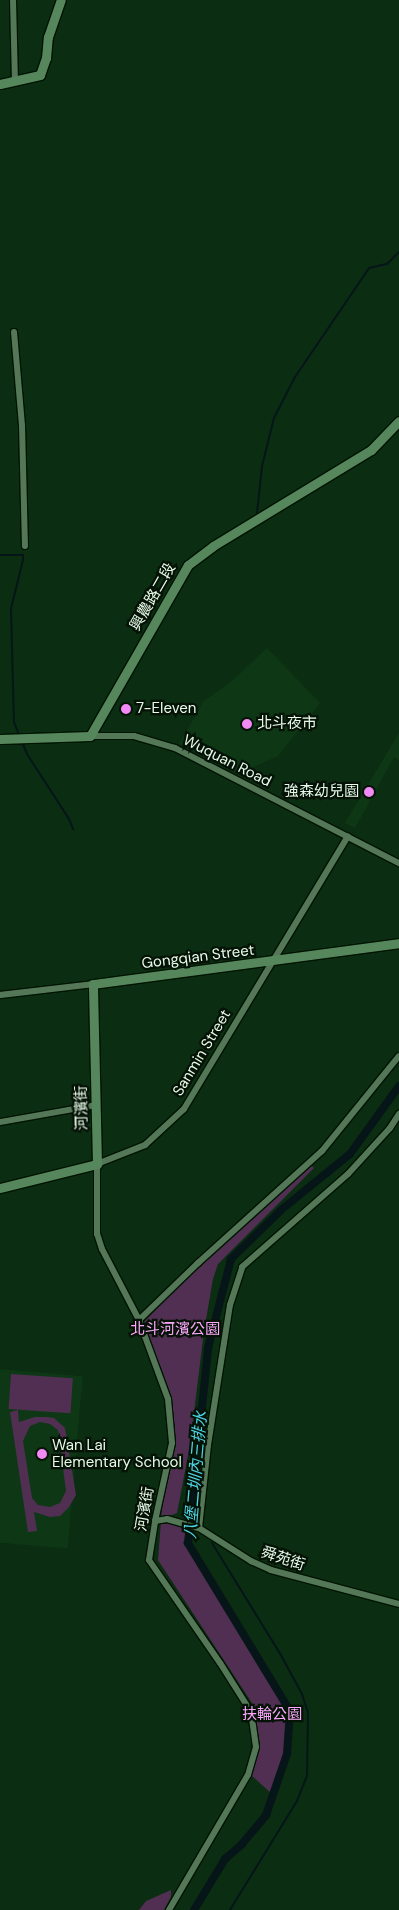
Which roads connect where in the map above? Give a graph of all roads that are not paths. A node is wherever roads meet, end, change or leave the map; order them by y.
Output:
1 (13, 0) edge
2 (61, 0) edge
3 (15, 81) junction
4 (0, 84) edge
5 (14, 332) dead end
6 (399, 421) edge
7 (25, 546) dead end
8 (90, 736) junction
9 (0, 739) edge
10 (348, 836) junction
11 (399, 863) edge
12 (399, 943) edge
13 (274, 961) junction
14 (93, 984) junction
15 (0, 995) edge
16 (399, 1056) edge
17 (96, 1104) junction
18 (399, 1114) edge
19 (0, 1122) edge
20 (97, 1164) junction
21 (0, 1188) edge
22 (139, 1320) junction
23 (155, 1521) junction
24 (199, 1528) junction
25 (399, 1604) edge
26 (169, 1910) edge

1 - 3 street
2 - 3 street
3 - 4 street
5 - 7 street
6 - 8 street, 興農路二段
8 - 9 street
8 - 10 street, Wuquan Road
10 - 11 street, Wuquan Road
10 - 13 street, Sanmin Street
12 - 13 street, Gongqian Street
13 - 14 street, Gongqian Street
13 - 20 street, Sanmin Street
14 - 15 street, Gongqian Street
14 - 17 street, 河濱街
16 - 22 street
17 - 19 street
17 - 20 street, 河濱街
18 - 24 street
20 - 21 street, Sanmin Street
20 - 22 street, 河濱街
22 - 23 street, 河濱街
23 - 24 street, 舜苑街
23 - 26 street, 河濱街
24 - 25 street, 舜苑街

